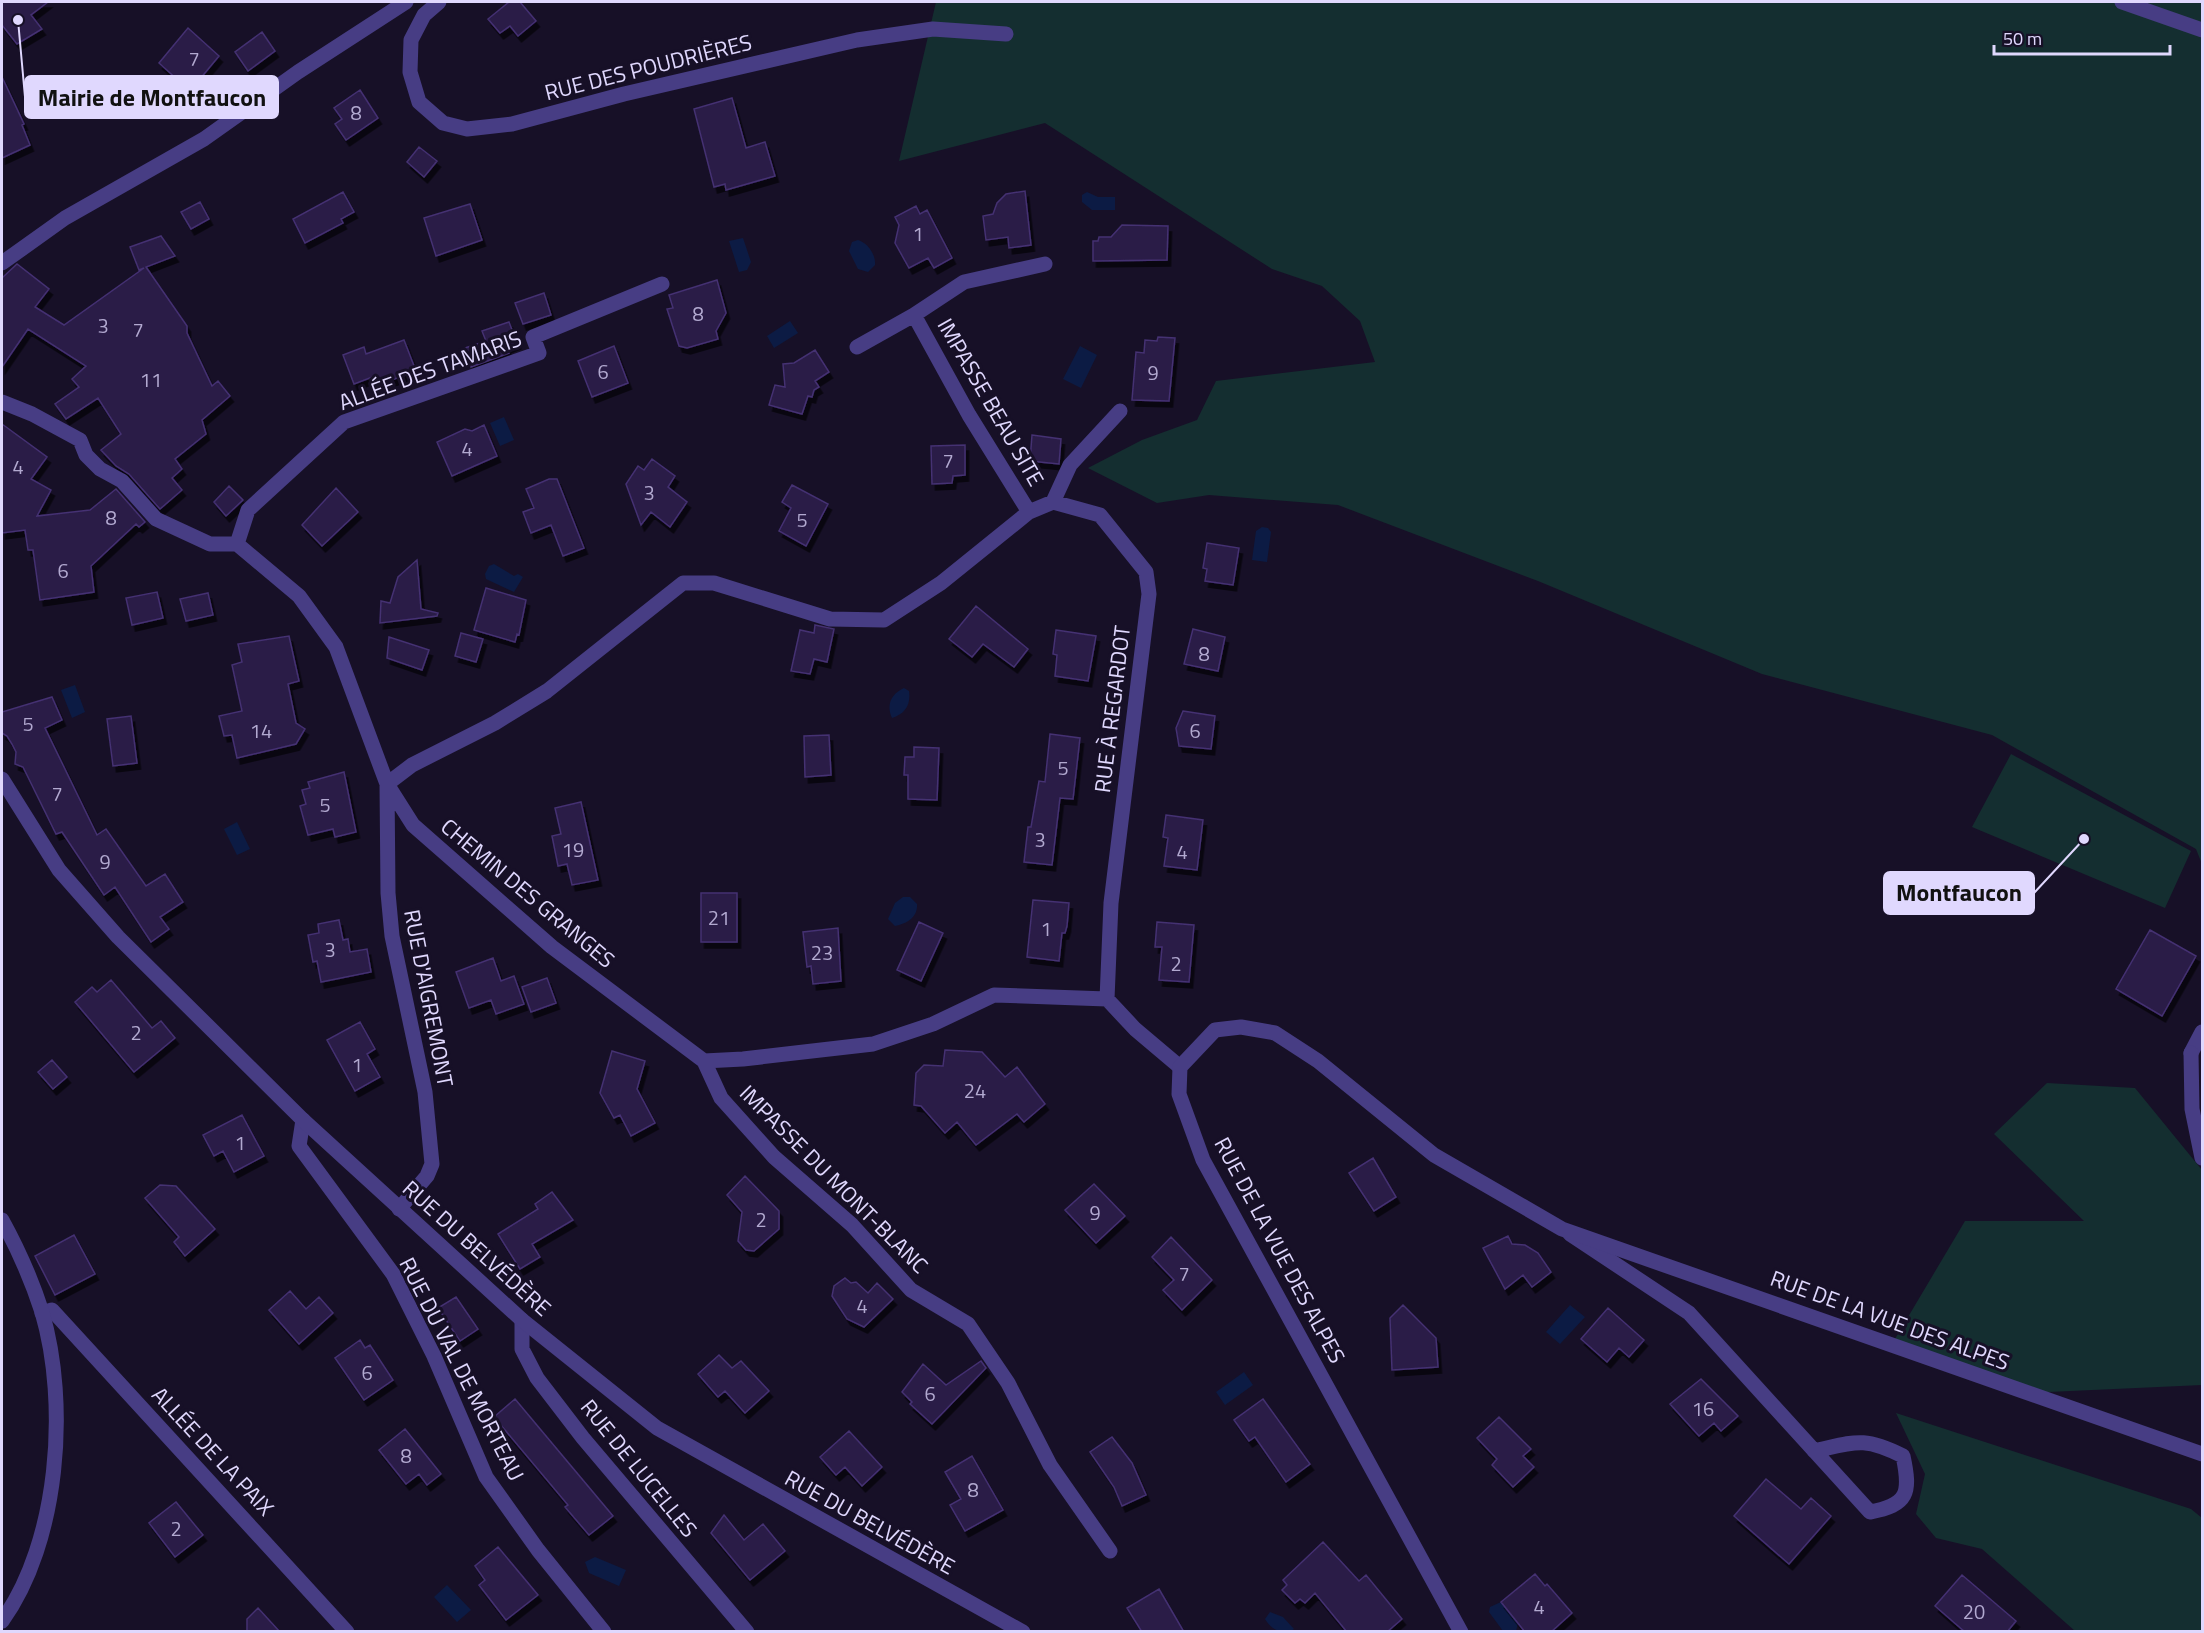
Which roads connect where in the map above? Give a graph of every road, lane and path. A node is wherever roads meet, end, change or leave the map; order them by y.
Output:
1 (406, 2) edge
2 (439, 2) edge
3 (2122, 2) edge
4 (2202, 30) edge
5 (1006, 34) dead end
6 (2, 263) edge
7 (1045, 264) dead end
8 (662, 284) dead end
9 (914, 315) junction
10 (857, 347) dead end
11 (3, 406) edge
12 (1120, 411) dead end
13 (1053, 502) junction
14 (1029, 512) junction
15 (237, 544) junction
16 (2, 779) edge
17 (387, 784) junction
18 (1107, 999) junction
19 (2202, 1032) edge
20 (2197, 1049) edge
21 (704, 1061) junction
22 (1180, 1067) junction
23 (303, 1120) junction
24 (2202, 1158) edge
25 (399, 1209) junction
26 (2, 1220) edge
27 (1562, 1229) junction
28 (42, 1313) junction
29 (522, 1320) junction
30 (1814, 1451) junction
31 (2202, 1454) edge
32 (1110, 1551) dead end
33 (2, 1621) edge
34 (347, 1632) edge
35 (604, 1632) edge
36 (747, 1632) edge
37 (1023, 1632) edge
38 (1461, 1632) edge

1 - 6 street
2 - 5 street, RUE DES POUDRIÈRES
3 - 4 street
7 - 9 street, IMPASSE BEAU SITE
8 - 15 street, ALLÉE DES TAMARIS
9 - 10 street, IMPASSE BEAU SITE
9 - 14 street, IMPASSE BEAU SITE
11 - 15 street
12 - 13 street
13 - 14 street
13 - 18 street, RUE À REGARDOT
14 - 17 street
15 - 17 street, CHEMIN DES GRANGES
16 - 23 street, RUE DU BELVÉDÈRE
17 - 21 street, CHEMIN DES GRANGES
17 - 25 street, RUE D'AIGREMONT
18 - 21 street
18 - 22 street
19 - 20 street
20 - 24 street
21 - 32 street, IMPASSE DU MONT-BLANC
22 - 27 street, RUE DE LA VUE DES ALPES
22 - 38 street, RUE DE LA VUE DES ALPES
23 - 25 street, RUE DU BELVÉDÈRE
23 - 35 street, RUE DU VAL DE MORTEAU
25 - 29 street, RUE DU BELVÉDÈRE
26 - 28 street
27 - 30 street, RUE DE LA VUE DES ALPES
27 - 31 street, RUE DE LA VUE DES ALPES
28 - 33 street
28 - 34 street, ALLÉE DE LA PAIX
29 - 36 street, RUE DE LUCELLES
29 - 37 street, RUE DU BELVÉDÈRE
30 - 30 street, RUE DE LA VUE DES ALPES

